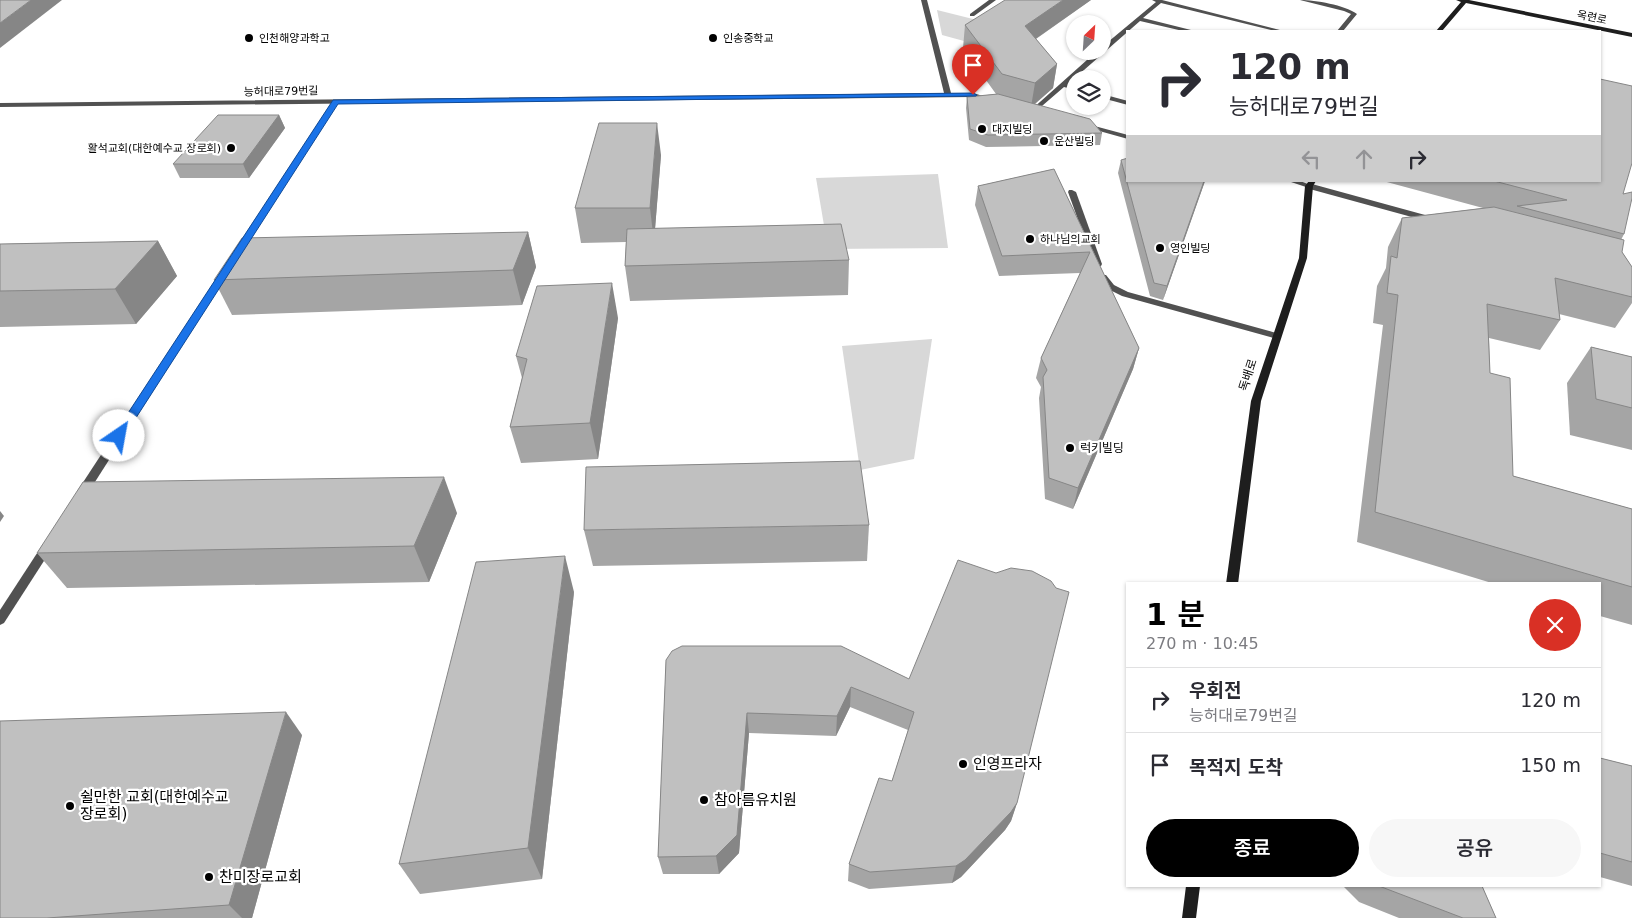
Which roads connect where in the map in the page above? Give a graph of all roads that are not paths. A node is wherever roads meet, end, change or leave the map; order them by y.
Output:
1 (924, 0) edge
2 (993, 0) edge
3 (1303, 0) edge
4 (1464, 0) edge
5 (1157, 1) edge
6 (972, 15) dead end
7 (1138, 19) junction
8 (1185, 30) edge
9 (1277, 30) edge
10 (1341, 30) edge
11 (1441, 30) edge
12 (1632, 36) edge
13 (1111, 42) edge
14 (1091, 60) edge
15 (1063, 84) junction
16 (1066, 85) edge
17 (948, 95) junction
18 (1111, 98) edge
19 (335, 102) junction
20 (998, 102) edge
21 (1126, 102) edge
22 (0, 105) edge
23 (1024, 109) edge
24 (1033, 111) junction
25 (1042, 114) edge
26 (1080, 124) edge
27 (1126, 136) edge
28 (1298, 182) edge
29 (1311, 184) edge
30 (1072, 192) dead end
31 (1442, 222) edge
32 (1277, 336) junction
33 (76, 503) edge
34 (54, 536) edge
35 (1232, 582) edge
36 (0, 620) edge
37 (1193, 887) edge
38 (1189, 918) edge

1 - 17 street
2 - 6 street
3 - 10 street
4 - 11 main road
4 - 12 main road, 옥련로
5 - 7 street
5 - 9 street
7 - 8 street
7 - 13 street
14 - 15 street
15 - 16 street
15 - 24 street
17 - 19 street, 능허대로79번길
17 - 20 street, 능허대로79번길
18 - 21 street
19 - 22 street, 능허대로79번길
19 - 33 street
23 - 24 street
24 - 25 street
26 - 27 street
28 - 29 street
29 - 31 street
29 - 32 main road, 독배로
30 - 32 street
32 - 35 main road, 독배로
34 - 36 street
37 - 38 main road

